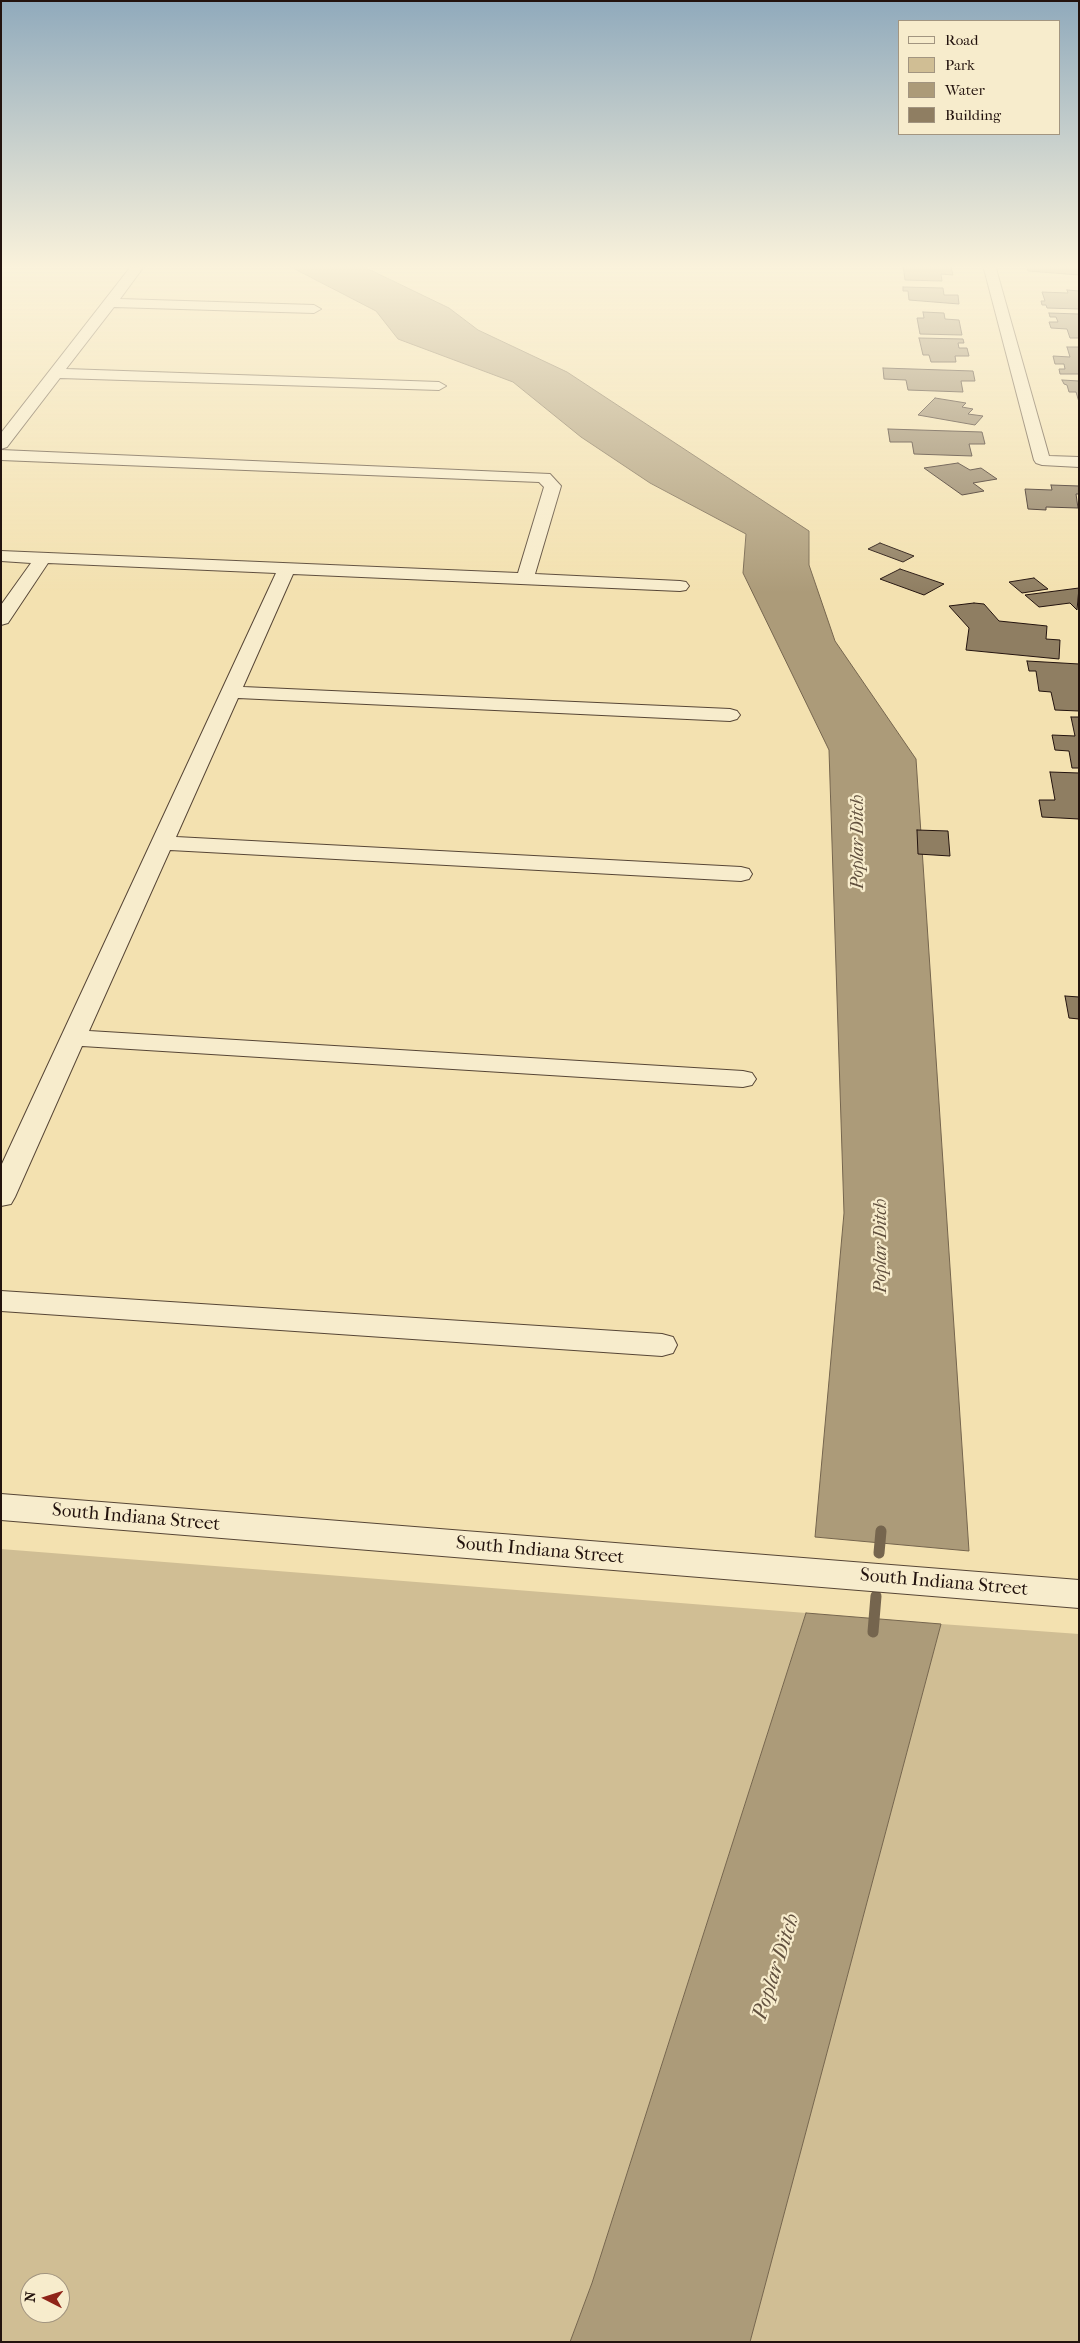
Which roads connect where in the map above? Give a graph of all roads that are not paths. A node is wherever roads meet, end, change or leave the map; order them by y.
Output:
1 (55, 374) edge
2 (95, 374) edge
3 (1019, 374) edge
4 (439, 386) dead end
5 (1, 444) edge
6 (1, 455) edge
7 (1079, 462) edge
8 (1, 556) edge
9 (43, 558) junction
10 (288, 568) junction
11 (524, 579) junction
12 (680, 586) dead end
13 (1, 619) edge
14 (231, 692) junction
15 (730, 715) dead end
16 (162, 843) junction
17 (741, 874) dead end
18 (74, 1038) junction
19 (743, 1079) dead end
20 (1, 1197) edge
21 (1, 1301) edge
22 (662, 1345) dead end
23 (1, 1508) edge
24 (1079, 1594) edge

1 - 5 street
2 - 4 street
3 - 7 street
6 - 11 street
8 - 9 street
9 - 10 street
9 - 13 street
10 - 11 street
10 - 14 street
11 - 12 street
14 - 15 street
14 - 16 street
16 - 17 street
16 - 18 street
18 - 19 street
18 - 20 street
21 - 22 street
23 - 24 street, South Indiana Street

